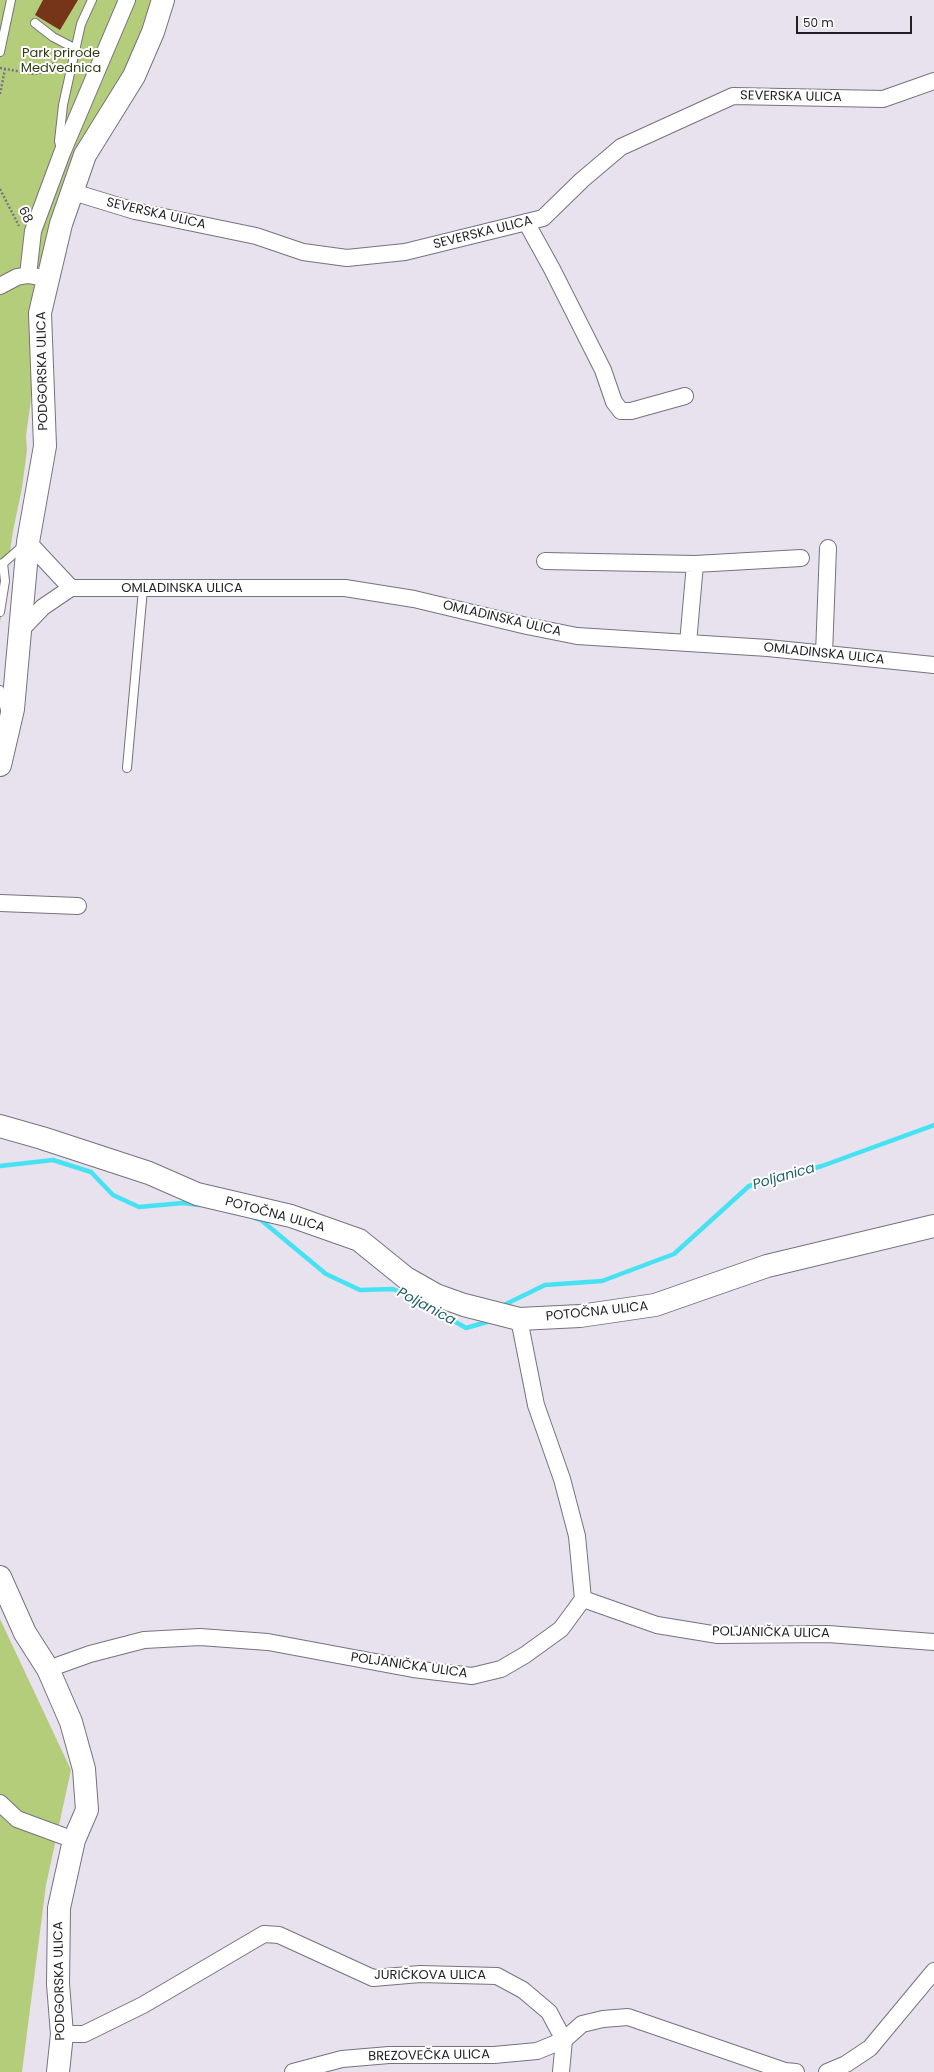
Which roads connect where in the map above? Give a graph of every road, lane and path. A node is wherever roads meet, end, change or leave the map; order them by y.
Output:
1 (11, 0) edge
2 (92, 0) edge
3 (127, 0) edge
4 (163, 0) edge
5 (35, 23) dead end
6 (76, 49) junction
7 (0, 52) edge
8 (64, 54) dead end
9 (0, 68) edge
10 (5, 69) junction
11 (934, 81) edge
12 (0, 94) edge
13 (62, 153) junction
14 (0, 189) edge
15 (73, 192) junction
16 (526, 222) junction
17 (30, 250) junction
18 (38, 277) junction
19 (0, 286) edge
20 (685, 396) dead end
21 (28, 542) junction
22 (828, 548) dead end
23 (801, 558) dead end
24 (545, 561) dead end
25 (2, 564) edge
26 (695, 564) junction
27 (71, 588) junction
28 (143, 589) junction
29 (0, 612) edge
30 (19, 632) junction
31 (688, 643) junction
32 (824, 654) junction
33 (934, 665) edge
34 (0, 690) edge
35 (9, 726) junction
36 (0, 764) edge
37 (126, 768) dead end
38 (0, 903) edge
39 (78, 906) dead end
40 (0, 1126) edge
41 (934, 1226) edge
42 (505, 1315) junction
43 (0, 1577) edge
44 (583, 1599) junction
45 (934, 1642) edge
46 (48, 1669) junction
47 (0, 1803) edge
48 (74, 1840) junction
49 (934, 1971) edge
50 (62, 2034) junction
51 (564, 2040) junction
52 (58, 2072) edge
53 (293, 2072) edge
54 (561, 2072) edge
55 (796, 2072) edge
56 (827, 2072) edge

1 - 7 lane
2 - 6 lane
3 - 13 street
4 - 15 main road, PODGORSKA ULICA
5 - 6 lane
6 - 13 lane
8 - 10 path
9 - 10 path
10 - 12 path
11 - 16 street, SEVERSKA ULICA
13 - 17 street
14 - 17 path, 68 / 68
15 - 16 street, SEVERSKA ULICA
15 - 18 main road, PODGORSKA ULICA
16 - 20 street
17 - 18 street
18 - 19 street
18 - 21 main road, PODGORSKA ULICA
21 - 25 lane
21 - 27 street
21 - 30 main road, PODGORSKA ULICA
22 - 32 street
23 - 26 street
24 - 26 street
25 - 29 lane
26 - 31 street
27 - 28 street, OMLADINSKA ULICA
27 - 30 street
28 - 31 street, OMLADINSKA ULICA
28 - 37 lane
30 - 35 main road, PODGORSKA ULICA
31 - 32 street, OMLADINSKA ULICA
32 - 33 street, OMLADINSKA ULICA
34 - 35 lane
35 - 36 main road, PODGORSKA ULICA
38 - 39 street
40 - 42 main road, POTOČNA ULICA
41 - 42 main road, POTOČNA ULICA
42 - 44 street
43 - 46 main road, PODGORSKA ULICA
44 - 45 street, POLJANIČKA ULICA
44 - 46 street, POLJANIČKA ULICA
46 - 48 main road, PODGORSKA ULICA
47 - 48 street
48 - 50 main road, PODGORSKA ULICA
49 - 56 street
50 - 51 street, JURIČKOVA ULICA
50 - 52 main road, PODGORSKA ULICA
51 - 53 street, BREZOVEČKA ULICA
51 - 54 street
51 - 55 street, BREZOVEČKA ULICA

